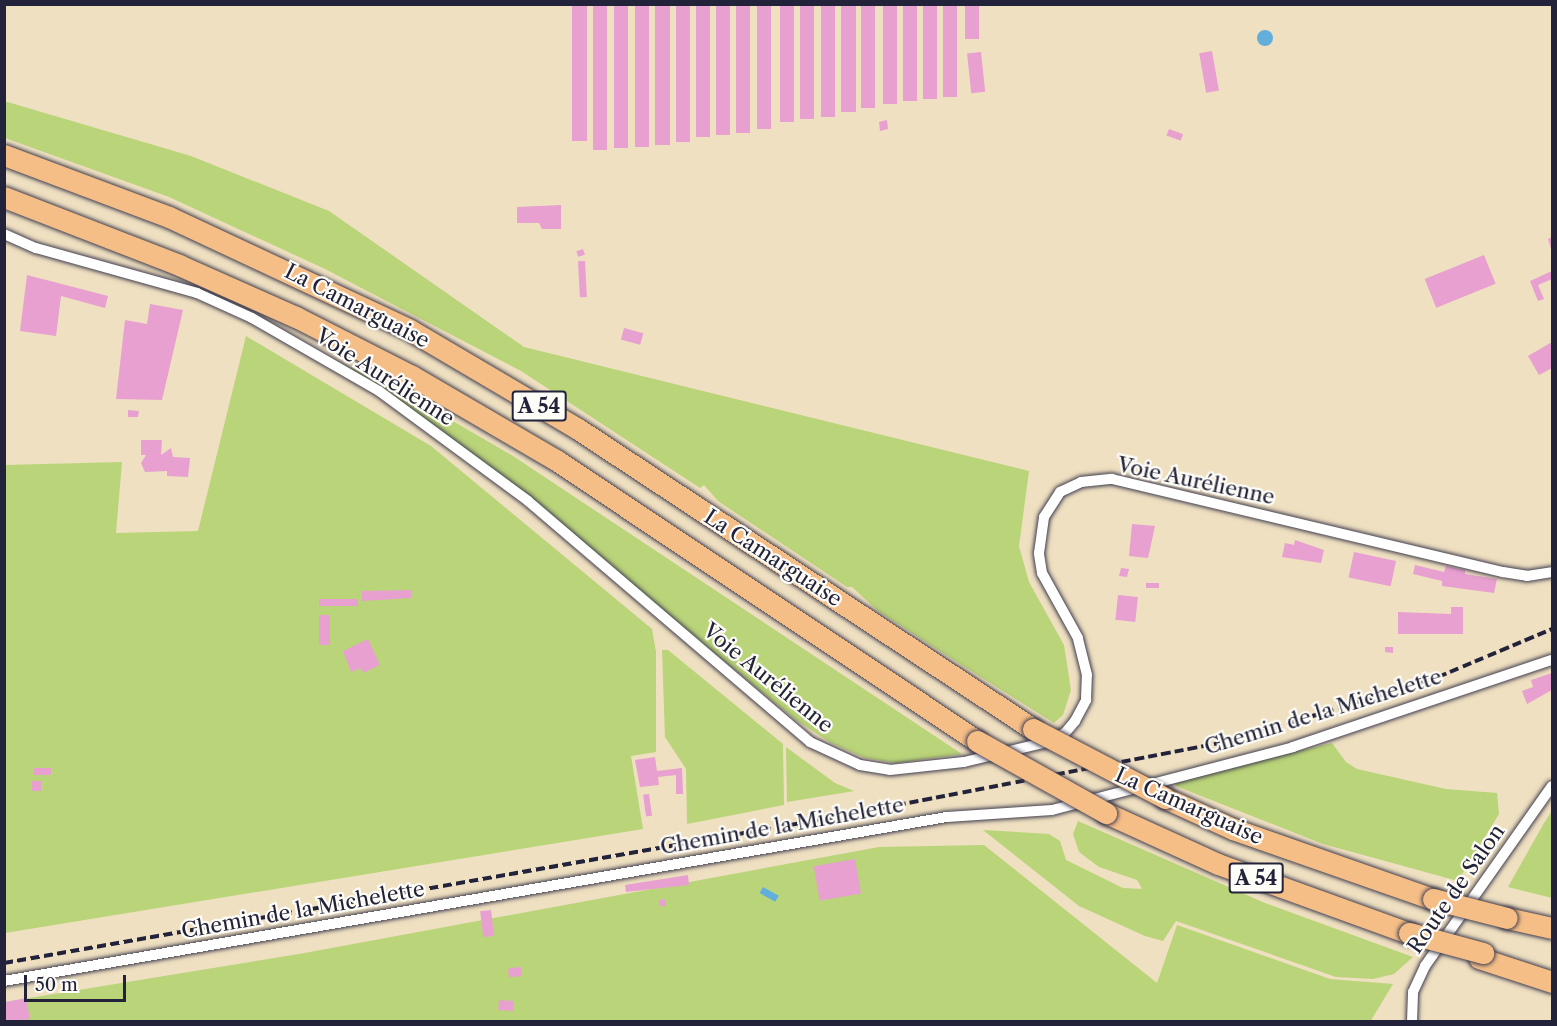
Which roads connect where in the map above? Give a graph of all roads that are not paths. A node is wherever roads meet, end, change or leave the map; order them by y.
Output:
1 (4, 155) edge
2 (4, 197) edge
3 (4, 234) edge
4 (1552, 572) edge
5 (1552, 660) edge
6 (1552, 786) edge
7 (1552, 928) edge
8 (1481, 956) junction
9 (1552, 969) edge
10 (4, 981) edge
11 (1552, 982) edge
12 (1412, 1022) edge

1 - 7 highway, La Camarguaise / A 54, bridge
2 - 8 highway, La Camarguaise / A 54, bridge
3 - 4 street, Voie Aurélienne
5 - 10 street, Chemin de la Michelette
6 - 12 street, Route de Salon
8 - 9 highway, La Camarguaise / A 54
8 - 11 highway

